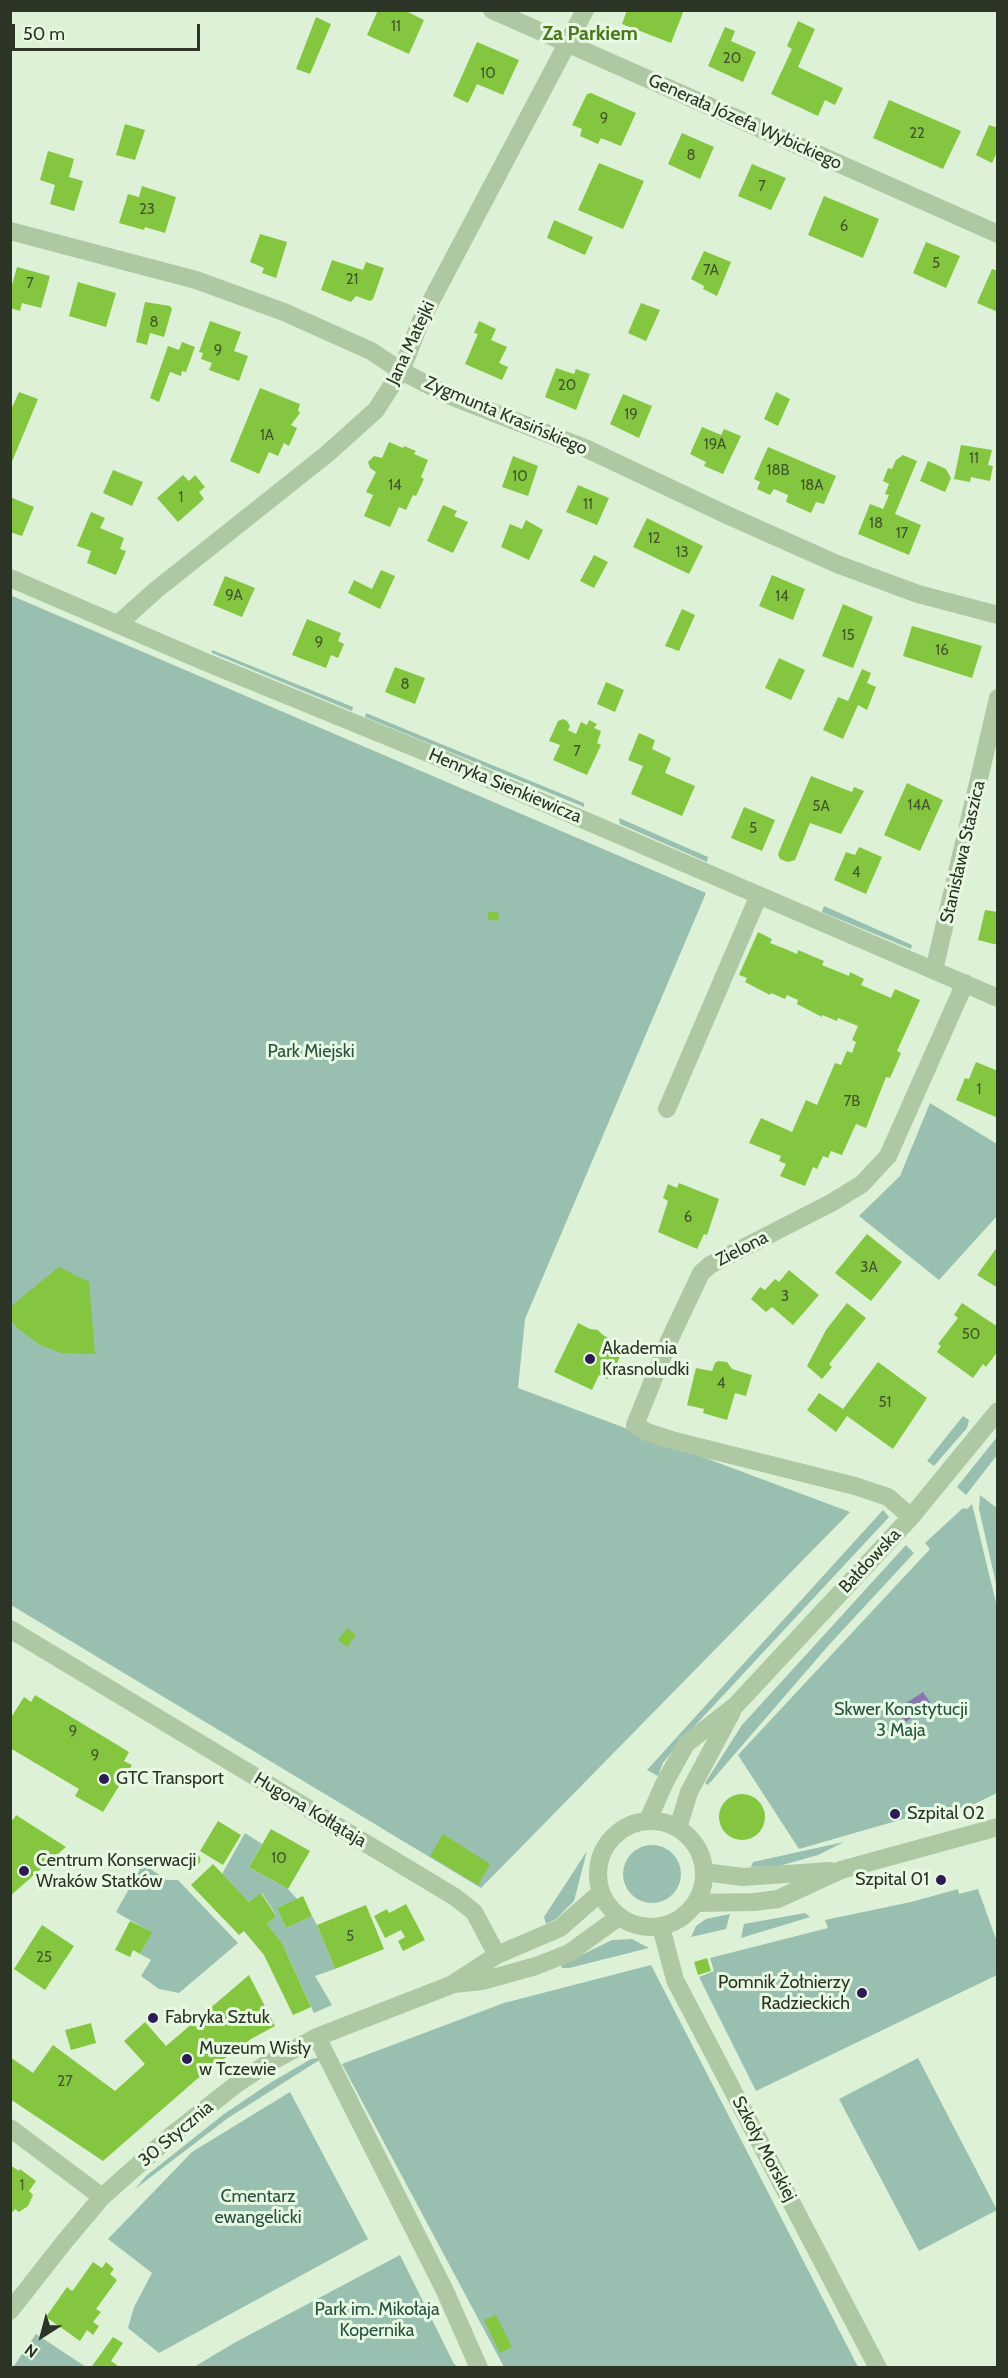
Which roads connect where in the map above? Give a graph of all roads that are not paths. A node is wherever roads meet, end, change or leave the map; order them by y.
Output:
1 (492, 10) edge
2 (585, 10) edge
3 (567, 43) junction
4 (10, 231) edge
5 (998, 234) edge
6 (401, 371) junction
7 (10, 578) edge
8 (998, 615) edge
9 (118, 624) junction
10 (998, 698) edge
11 (759, 895) junction
12 (934, 970) junction
13 (965, 983) junction
14 (998, 998) edge
15 (667, 1109) dead end
16 (998, 1411) edge
17 (911, 1517) junction
18 (10, 1629) edge
19 (736, 1705) junction
20 (648, 1820) junction
21 (998, 1827) edge
22 (678, 1828) junction
23 (841, 1870) junction
24 (704, 1872) junction
25 (600, 1893) junction
26 (696, 1903) junction
27 (619, 1917) junction
28 (661, 1927) junction
29 (497, 1955) junction
30 (452, 1984) junction
31 (317, 2037) junction
32 (10, 2128) edge
33 (102, 2198) junction
34 (10, 2311) edge
35 (479, 2367) edge
36 (878, 2367) edge

1 - 3 street, Generała Józefa Wybickiego
2 - 3 street, Jana Matejki
3 - 5 street, Generała Józefa Wybickiego
3 - 6 street, Jana Matejki
4 - 6 street, Zygmunta Krasińskiego
6 - 8 street, Zygmunta Krasińskiego
6 - 9 street, Jana Matejki
7 - 9 street, Henryka Sienkiewicza
9 - 11 street, Henryka Sienkiewicza
10 - 12 street, Stanisława Staszica
11 - 12 street, Henryka Sienkiewicza
11 - 15 street
12 - 13 street, Henryka Sienkiewicza
13 - 14 street, Henryka Sienkiewicza
13 - 17 street, Zielona
16 - 17 street, Bałdowska
17 - 19 street, Bałdowska
18 - 29 street, Hugona Kołłątaja
19 - 20 street, Bałdowska
19 - 22 street, Bałdowska
20 - 22 street
20 - 25 street
21 - 23 street
22 - 24 street
23 - 24 street
23 - 26 street
24 - 26 street
25 - 27 street
25 - 29 street, 30 Stycznia
26 - 28 street
27 - 28 street
27 - 30 street, 30 Stycznia
28 - 36 street, Szkoły Morskiej
29 - 30 street, 30 Stycznia
30 - 31 street, 30 Stycznia
31 - 33 street, 30 Stycznia
31 - 35 street
32 - 33 street
33 - 34 street, 30 Stycznia

